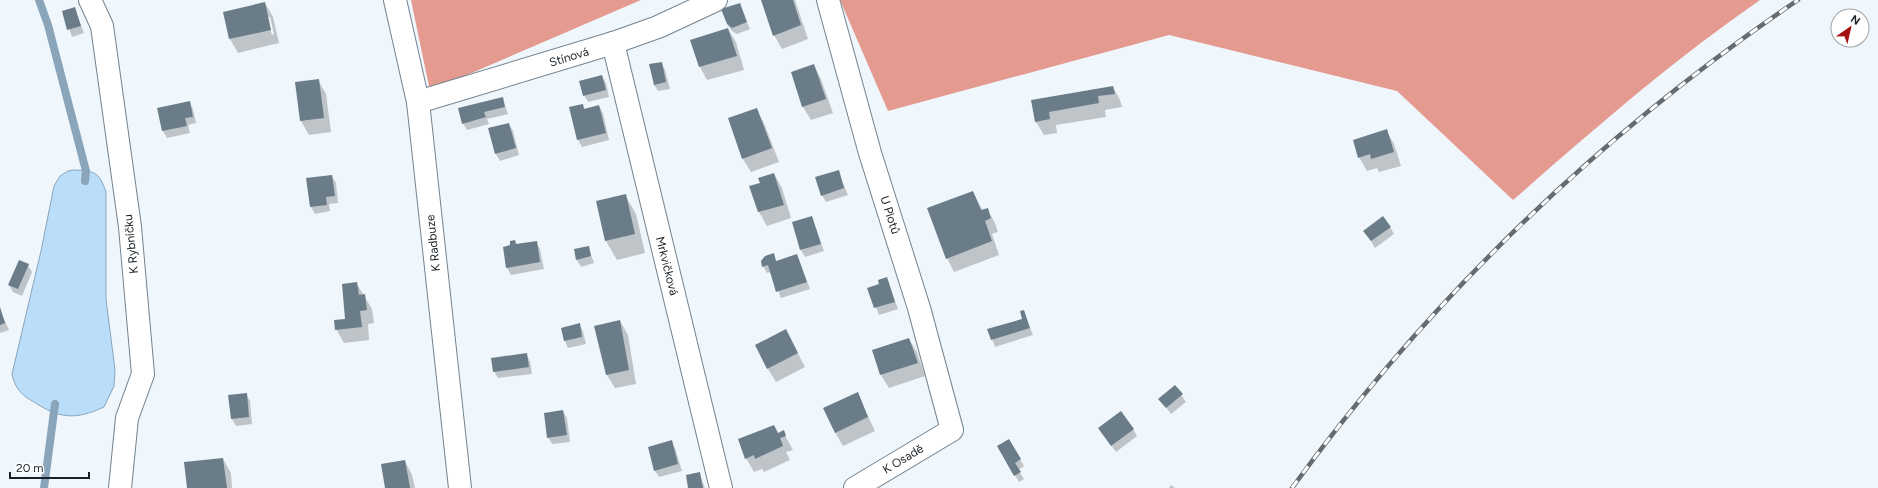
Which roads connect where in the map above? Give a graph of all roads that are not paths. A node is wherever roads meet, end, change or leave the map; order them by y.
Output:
1 (90, 0) edge
2 (395, 0) edge
3 (716, 0) edge
4 (828, 0) edge
5 (613, 44) junction
6 (418, 102) junction
7 (952, 430) joint
8 (120, 488) edge
9 (460, 488) edge
10 (721, 488) edge
11 (855, 488) edge

1 - 8 street, K Rybníčku
2 - 6 street, K Radbuze
3 - 5 street, Stínová
4 - 7 street, U Plotů
5 - 6 street, Stínová
5 - 10 street, Mrkvičková
6 - 9 street, K Radbuze
7 - 11 street, K Osadě

